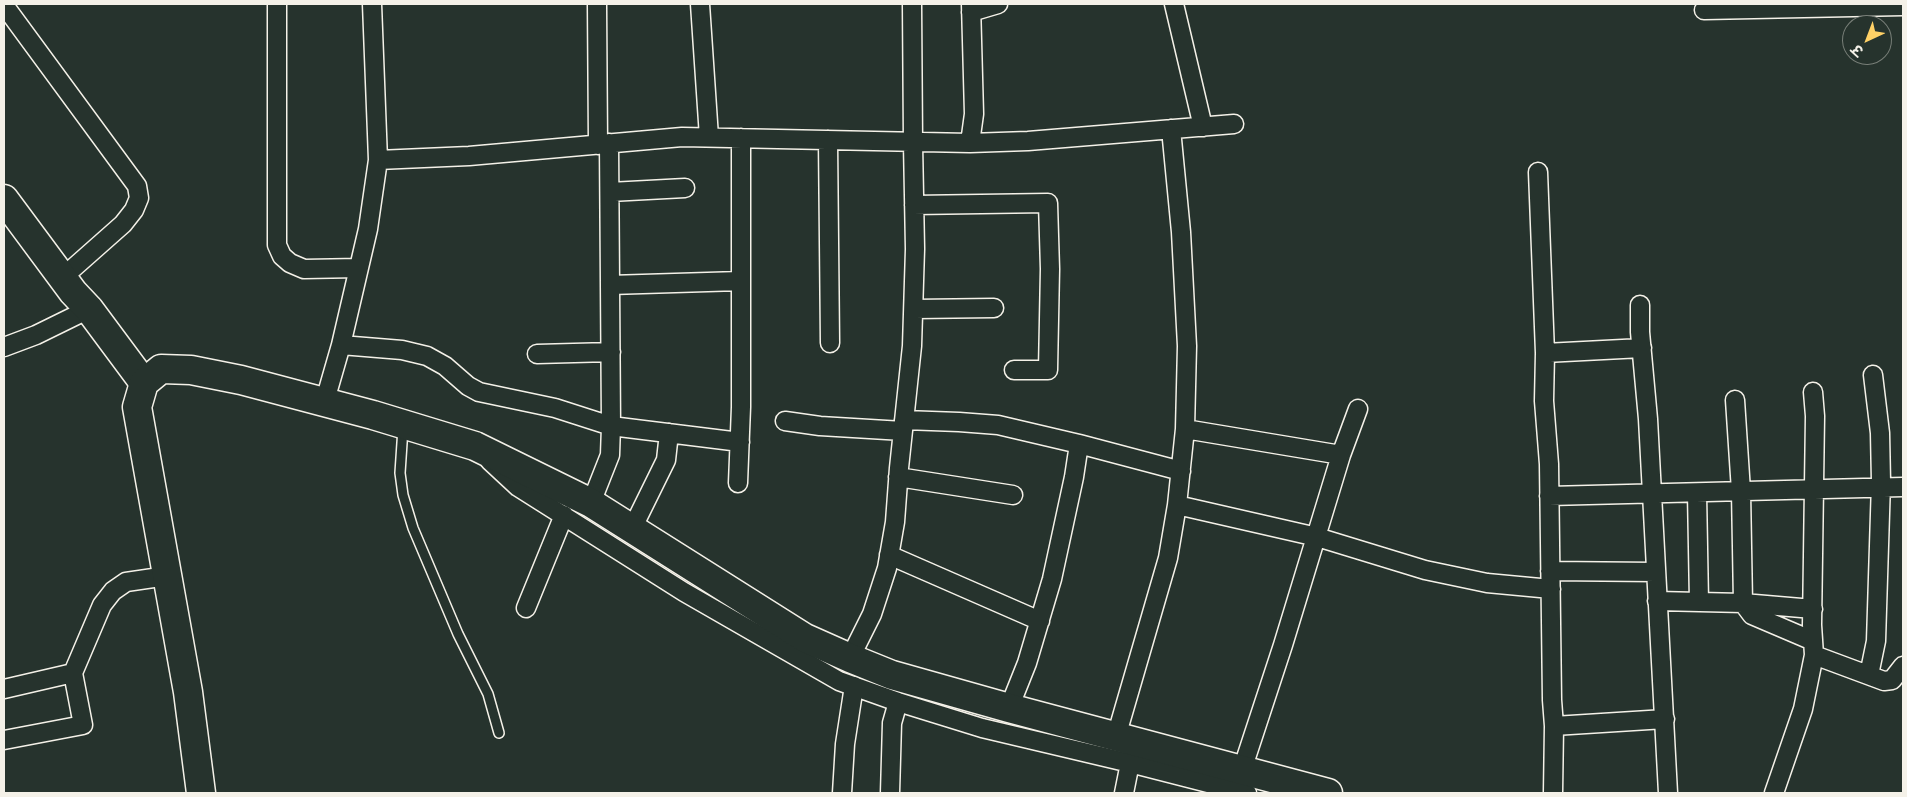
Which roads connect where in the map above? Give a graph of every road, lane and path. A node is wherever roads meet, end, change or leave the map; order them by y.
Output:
1 (277, 4) edge
2 (372, 4) edge
3 (597, 4) edge
4 (700, 4) edge
5 (912, 4) edge
6 (998, 4) edge
7 (1174, 4) edge
8 (4, 5) edge
9 (1903, 6) edge
10 (971, 8) edge
11 (1704, 10) dead end
12 (1234, 124) dead end
13 (1203, 126) junction
14 (1171, 129) junction
15 (709, 137) junction
16 (741, 138) junction
17 (828, 140) junction
18 (912, 143) junction
19 (970, 143) junction
20 (604, 144) junction
21 (378, 160) junction
22 (1538, 172) dead end
23 (685, 188) dead end
24 (610, 192) junction
25 (4, 199) edge
26 (914, 205) junction
27 (359, 268) junction
28 (62, 278) junction
29 (740, 281) junction
30 (610, 285) junction
31 (1640, 306) dead end
32 (994, 308) dead end
33 (89, 309) junction
34 (915, 309) junction
35 (830, 343) dead end
36 (340, 345) junction
37 (4, 347) edge
38 (1642, 348) junction
39 (611, 352) junction
40 (1545, 353) junction
41 (537, 354) dead end
42 (1014, 370) dead end
43 (1874, 375) dead end
44 (144, 383) junction
45 (1813, 392) dead end
46 (1736, 400) dead end
47 (324, 404) junction
48 (1358, 409) dead end
49 (786, 421) dead end
50 (403, 424) junction
51 (612, 426) junction
52 (904, 426) junction
53 (1185, 428) junction
54 (669, 434) junction
55 (740, 442) junction
56 (1079, 444) junction
57 (475, 446) junction
58 (1341, 454) junction
59 (1181, 472) junction
60 (898, 477) junction
61 (738, 483) dead end
62 (1903, 487) edge
63 (1815, 488) junction
64 (1881, 488) junction
65 (1741, 491) junction
66 (1696, 493) junction
67 (1652, 494) junction
68 (1013, 495) dead end
69 (1549, 496) junction
70 (591, 503) junction
71 (1177, 504) junction
72 (564, 515) junction
73 (632, 529) junction
74 (1317, 537) junction
75 (889, 555) junction
76 (1656, 572) junction
77 (167, 576) junction
78 (1550, 580) junction
79 (1657, 601) junction
80 (1699, 602) junction
81 (1743, 603) junction
82 (526, 608) dead end
83 (1813, 609) junction
84 (1040, 621) junction
85 (1814, 648) junction
86 (850, 658) junction
87 (1902, 672) edge
88 (73, 673) junction
89 (1869, 675) junction
90 (854, 686) junction
91 (4, 689) edge
92 (898, 702) junction
93 (1009, 708) junction
94 (1665, 719) junction
95 (1554, 726) junction
96 (499, 733) dead end
97 (1116, 737) junction
98 (4, 740) edge
99 (1130, 763) junction
100 (1245, 782) edge
101 (200, 793) edge
102 (842, 793) edge
103 (890, 793) edge
104 (1124, 793) edge
105 (1328, 793) edge
106 (1553, 793) edge
107 (1670, 793) edge
108 (1774, 793) edge

1 - 27 street
2 - 21 street
3 - 20 street
4 - 15 street
5 - 18 street
6 - 10 street
7 - 13 street
8 - 28 street
9 - 11 street
10 - 19 street
12 - 13 street
13 - 14 street
14 - 19 street
14 - 53 street
15 - 16 street
15 - 20 street
16 - 17 street
16 - 29 street
17 - 18 street
17 - 35 street
18 - 19 street
18 - 26 street
20 - 21 street
20 - 24 street
21 - 27 street
22 - 40 street
23 - 24 street
24 - 30 street
25 - 28 main road
26 - 34 street
26 - 42 street
27 - 36 street
28 - 33 main road
29 - 30 street
29 - 55 street
30 - 39 street
31 - 38 street
32 - 34 street
33 - 37 street
33 - 44 main road
34 - 52 street
36 - 47 street
36 - 51 street
38 - 40 street
38 - 67 street
39 - 41 street
39 - 51 street
40 - 69 street
43 - 64 street
44 - 47 main road
44 - 77 main road
45 - 63 street
46 - 65 street
47 - 50 main road
48 - 58 street
49 - 52 street
50 - 57 main road
50 - 96 lane
51 - 54 street
51 - 70 street
52 - 56 street
52 - 60 street
53 - 58 street
53 - 59 street
54 - 55 street
54 - 73 street
55 - 61 street
56 - 59 street
56 - 84 street
57 - 70 main road
57 - 72 street
58 - 74 street
59 - 71 street
60 - 68 street
60 - 75 street
62 - 64 street
63 - 64 street
63 - 65 street
63 - 83 street
64 - 89 street
65 - 66 street
65 - 81 street
66 - 67 street
66 - 80 street
67 - 69 street
67 - 76 street
69 - 78 street
70 - 73 main road
71 - 74 street
71 - 97 street
72 - 82 street
72 - 90 street
73 - 86 main road
74 - 78 street
74 - 100 street
75 - 84 street
75 - 86 street
76 - 78 street
76 - 79 street
77 - 88 street
77 - 101 main road
78 - 95 street
79 - 80 street
79 - 94 street
80 - 81 street
81 - 83 street
81 - 85 street
83 - 85 street
84 - 93 street
85 - 89 street
85 - 108 street
86 - 93 main road
87 - 89 street
88 - 91 street
88 - 98 street
90 - 92 street
90 - 102 street
92 - 99 street
92 - 103 street
93 - 97 main road
94 - 95 street
94 - 107 street
95 - 106 street
97 - 100 main road
99 - 100 street
99 - 104 street
100 - 105 main road

